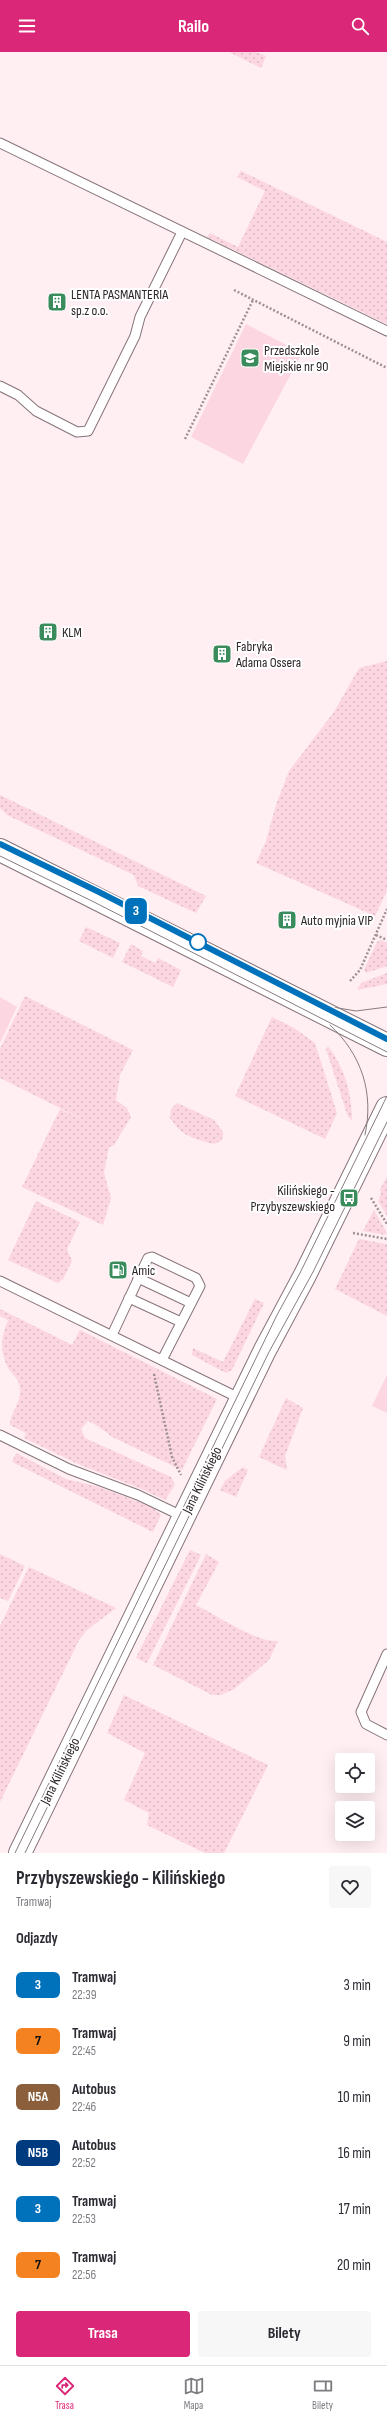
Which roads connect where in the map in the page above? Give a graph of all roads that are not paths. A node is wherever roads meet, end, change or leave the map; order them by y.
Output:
1 (0, 143) edge
2 (182, 232) junction
3 (387, 331) edge
4 (0, 386) edge
5 (0, 850) edge
6 (387, 1045) edge
7 (387, 1108) edge
8 (138, 1278) junction
9 (0, 1281) edge
10 (129, 1298) junction
11 (191, 1303) junction
12 (181, 1322) junction
13 (112, 1335) junction
14 (162, 1360) junction
15 (241, 1399) junction
16 (0, 1435) edge
17 (184, 1517) junction
18 (387, 1654) edge
19 (387, 1734) edge
20 (20, 1853) edge

1 - 2 lane
2 - 3 lane
2 - 4 lane
5 - 6 street
7 - 15 street, Jana Kilińskiego
8 - 10 lane
8 - 11 lane
8 - 11 lane
9 - 13 lane
10 - 12 lane
10 - 13 lane
11 - 12 lane
12 - 14 lane
13 - 14 lane
14 - 15 lane
15 - 17 street, Jana Kilińskiego
16 - 17 lane
17 - 20 street, Jana Kilińskiego
18 - 19 lane

